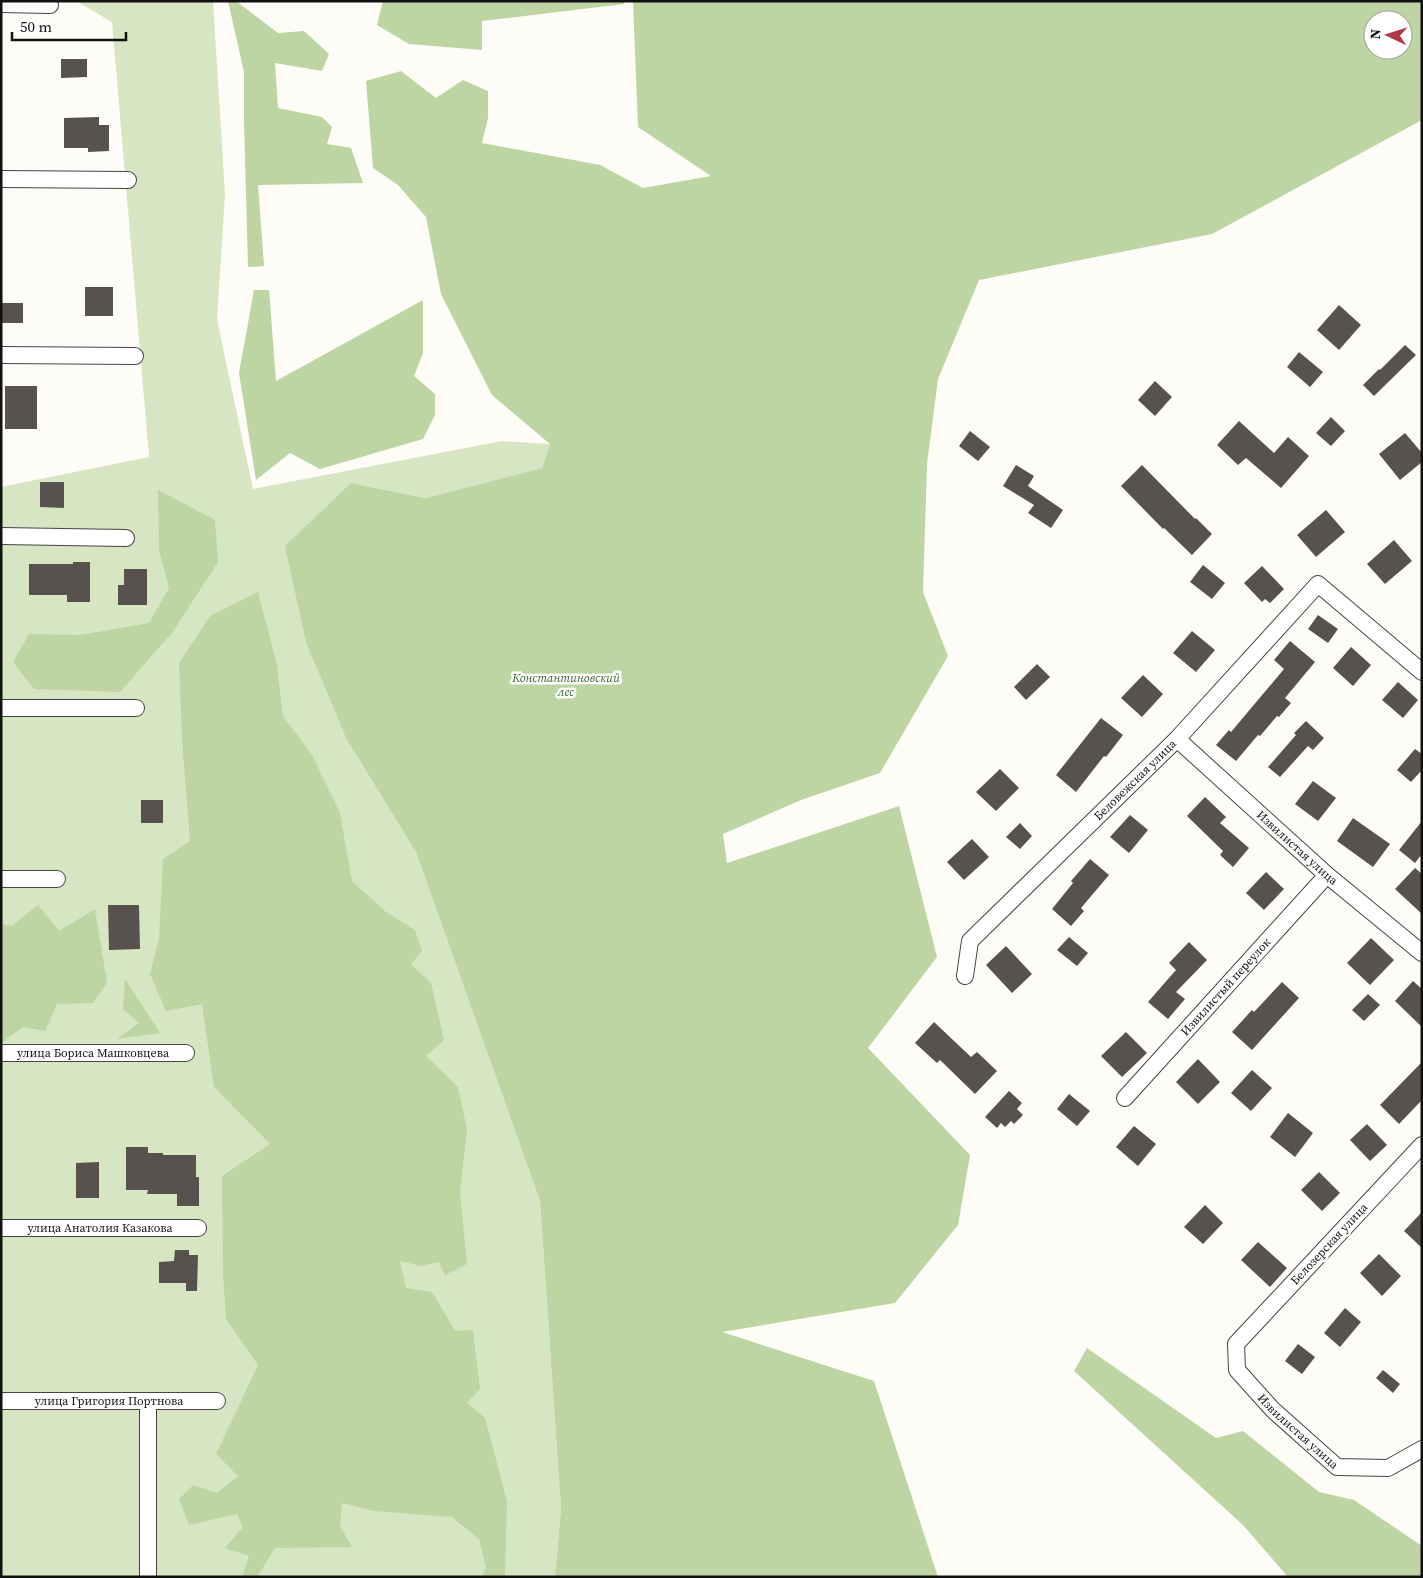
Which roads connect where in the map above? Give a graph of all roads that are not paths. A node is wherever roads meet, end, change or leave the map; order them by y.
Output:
1 (1, 4) edge
2 (50, 5) dead end
3 (1, 179) edge
4 (128, 180) dead end
5 (1, 355) edge
6 (135, 356) dead end
7 (1, 536) edge
8 (126, 538) dead end
9 (1422, 672) edge
10 (1, 708) edge
11 (136, 708) dead end
12 (1177, 739) junction
13 (1327, 875) junction
14 (1, 879) edge
15 (56, 879) dead end
16 (1422, 953) edge
17 (965, 976) dead end
18 (1, 1053) edge
19 (186, 1053) dead end
20 (1125, 1098) dead end
21 (1422, 1145) edge
22 (1, 1228) edge
23 (198, 1228) dead end
24 (1236, 1344) joint
25 (1, 1401) edge
26 (148, 1401) junction
27 (217, 1401) dead end
28 (1422, 1449) edge
29 (148, 1577) edge

1 - 2 street
3 - 4 street
5 - 6 street
7 - 8 street
9 - 12 street, Беловежская улица
10 - 11 street
12 - 13 street, Извилистая улица
12 - 17 street, Беловежская улица
13 - 16 street, Извилистая улица
13 - 20 street, Извилистый переулок
14 - 15 street
18 - 19 street, улица Бориса Машковцева
21 - 24 street, Белозерская улица
22 - 23 street, улица Анатолия Казакова
24 - 28 street, Извилистая улица
25 - 26 street, улица Григория Портнова
26 - 27 street, улица Григория Портнова
26 - 29 street

